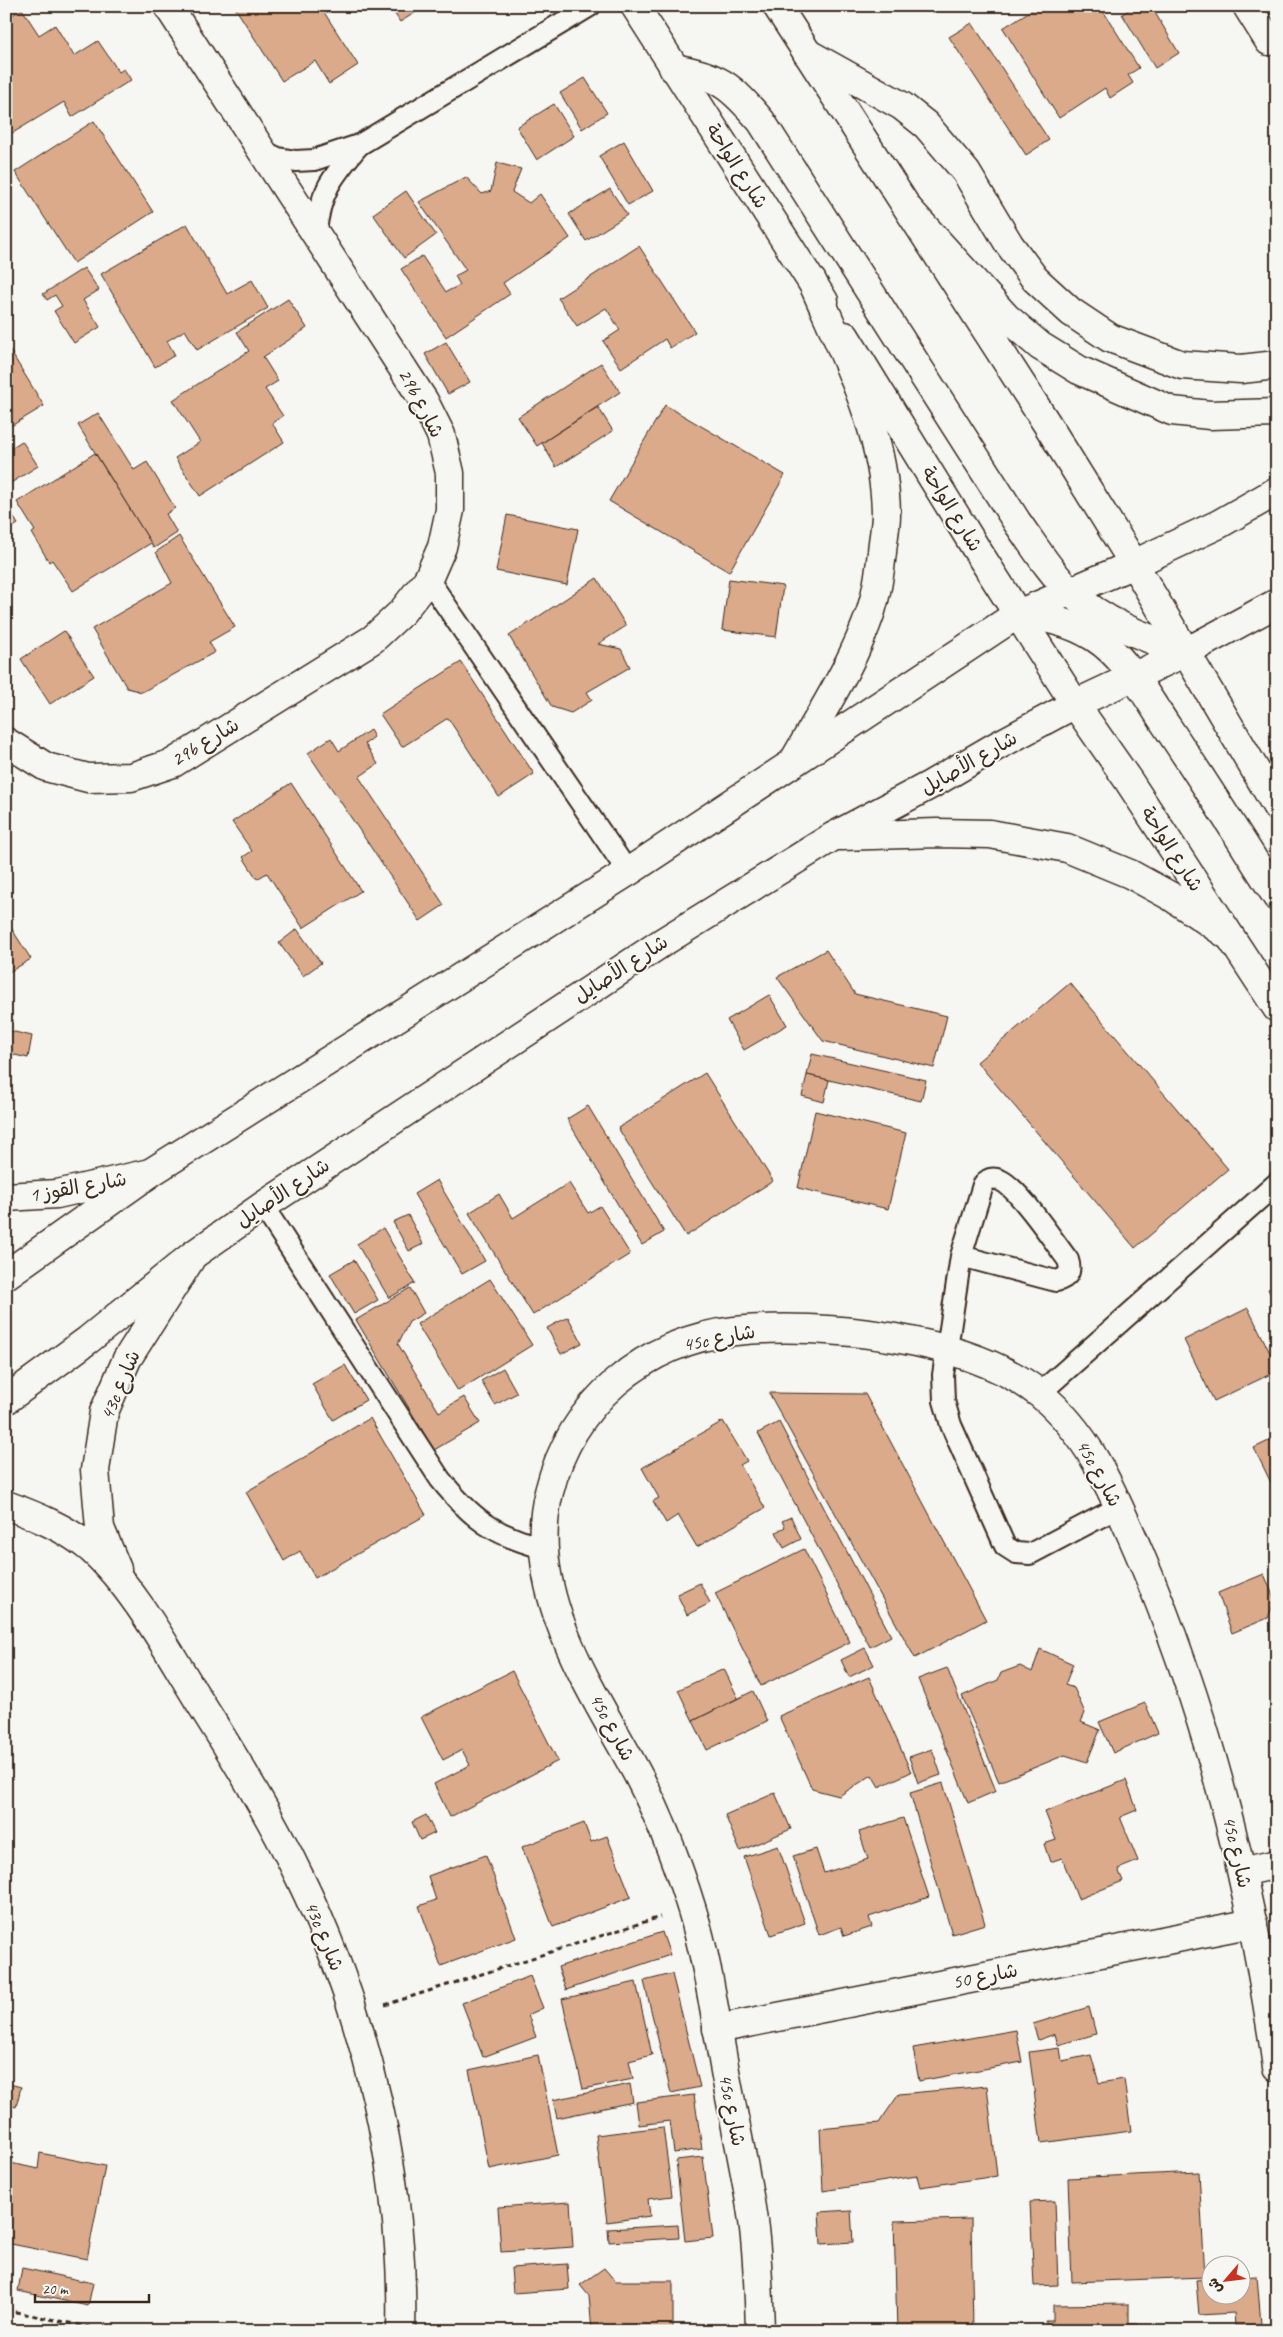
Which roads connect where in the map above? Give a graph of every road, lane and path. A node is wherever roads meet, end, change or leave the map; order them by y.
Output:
1 (168, 6) edge
2 (590, 6) edge
3 (635, 6) edge
4 (777, 6) edge
5 (1247, 6) edge
6 (1269, 41) dead end
7 (807, 53) junction
8 (674, 68) junction
9 (359, 145) junction
10 (261, 150) junction
11 (910, 211) junction
12 (316, 234) junction
13 (812, 281) junction
14 (1277, 365) edge
15 (1277, 413) edge
16 (1277, 491) edge
17 (1134, 564) junction
18 (428, 579) junction
19 (1071, 592) junction
20 (1277, 603) edge
21 (1018, 614) junction
22 (1186, 652) junction
23 (1133, 676) junction
24 (1075, 704) junction
25 (6, 742) edge
26 (793, 764) junction
27 (1277, 807) edge
28 (834, 836) junction
29 (628, 872) junction
30 (1277, 897) edge
31 (1229, 936) junction
32 (1277, 1008) edge
33 (150, 1173) junction
34 (1277, 1184) edge
35 (6, 1197) edge
36 (263, 1206) junction
37 (193, 1255) junction
38 (960, 1256) junction
39 (6, 1275) edge
40 (946, 1350) junction
41 (1039, 1394) junction
42 (6, 1400) edge
43 (6, 1505) edge
44 (1119, 1508) junction
45 (543, 1548) junction
46 (124, 1584) junction
47 (1277, 1864) edge
48 (1242, 1872) junction
49 (691, 1907) junction
50 (1252, 1923) junction
51 (355, 2014) junction
52 (717, 2029) junction
53 (1277, 2067) edge
54 (6, 2310) edge
55 (108, 2331) edge
56 (400, 2331) edge
57 (760, 2331) edge

1 - 10 street, 29b شارع
2 - 9 lane
3 - 8 street, شارع الواحة
4 - 7 street
5 - 6 street
7 - 11 street
7 - 14 street
8 - 13 street, شارع الواحة
8 - 19 street
9 - 10 lane
9 - 12 lane
10 - 12 street, 29b شارع
11 - 15 street
11 - 17 street
12 - 18 street, 29b شارع
13 - 21 street, شارع الواحة
13 - 26 street
16 - 17 street
17 - 19 street
17 - 22 street
18 - 25 street, 29b شارع
18 - 29 lane
19 - 21 street
19 - 22 street
20 - 22 street, شارع الأصايل
21 - 23 street
21 - 24 street, شارع الواحة
21 - 26 street
22 - 23 street, شارع الأصايل
22 - 27 street
23 - 24 street, شارع الأصايل
23 - 30 street
24 - 28 street, شارع الأصايل
24 - 31 street, شارع الواحة
26 - 29 street
28 - 31 street
28 - 36 street, شارع الأصايل
29 - 33 street
31 - 32 street, شارع الواحة
33 - 35 street, شارع القوز 1
33 - 39 street
34 - 41 lane
36 - 37 street, شارع الأصايل
36 - 45 lane
37 - 42 street, شارع الأصايل
37 - 46 street, 43c شارع
38 - 38 lane
38 - 40 lane
40 - 41 street, 45c شارع
40 - 44 lane
40 - 45 street, 45c شارع
41 - 44 street, 45c شارع
43 - 46 street, 43c شارع
44 - 48 street, 45c شارع
45 - 49 street, 45c شارع
46 - 51 street, 43c شارع
47 - 48 street
48 - 50 street, 45c شارع
49 - 51 path
49 - 52 street, 45c شارع
50 - 52 street, شارع 50
50 - 53 street, 45c شارع
51 - 56 street, 43c شارع
52 - 57 street, 45c شارع
54 - 55 path

